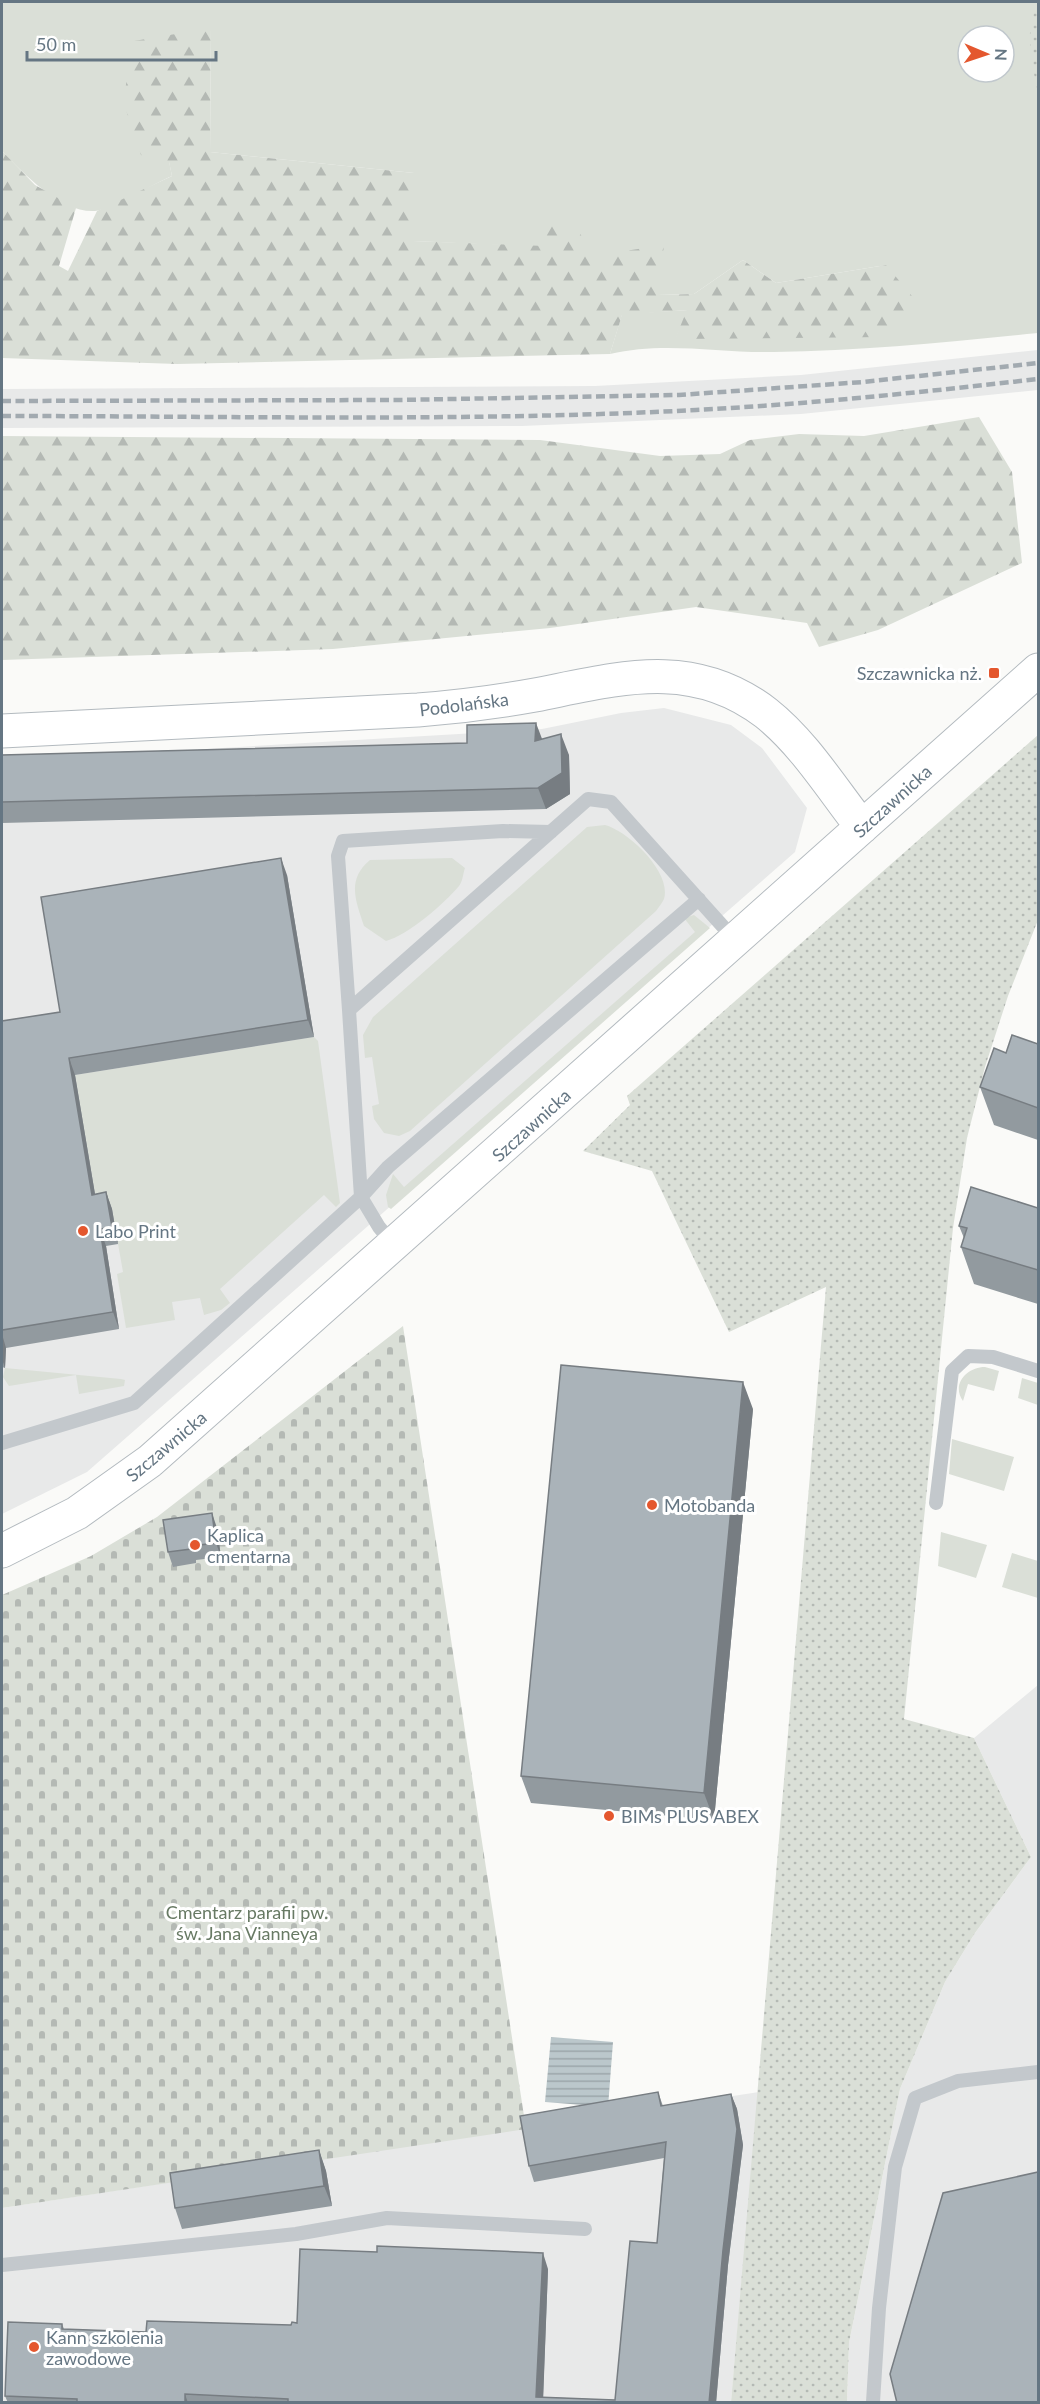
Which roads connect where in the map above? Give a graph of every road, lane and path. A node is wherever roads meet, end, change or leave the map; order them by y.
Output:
1 (1038, 670) edge
2 (2, 731) edge
3 (862, 827) junction
4 (551, 832) junction
5 (699, 899) junction
6 (736, 941) junction
7 (349, 1010) junction
8 (361, 1197) junction
9 (394, 1246) junction
10 (1038, 1371) edge
11 (2, 1443) edge
12 (936, 1503) dead end
13 (2, 1551) edge
14 (1038, 2072) edge
15 (585, 2229) dead end
16 (2, 2265) edge
17 (873, 2403) edge

1 - 3 street, Szczawnicka
2 - 3 street, Podolańska
3 - 6 street, Szczawnicka
4 - 5 lane
4 - 7 lane
4 - 7 lane
5 - 6 lane
5 - 8 lane
6 - 9 street, Szczawnicka
7 - 8 lane
8 - 9 lane
8 - 11 lane
9 - 13 street, Szczawnicka
10 - 12 lane
14 - 17 lane
15 - 16 lane

